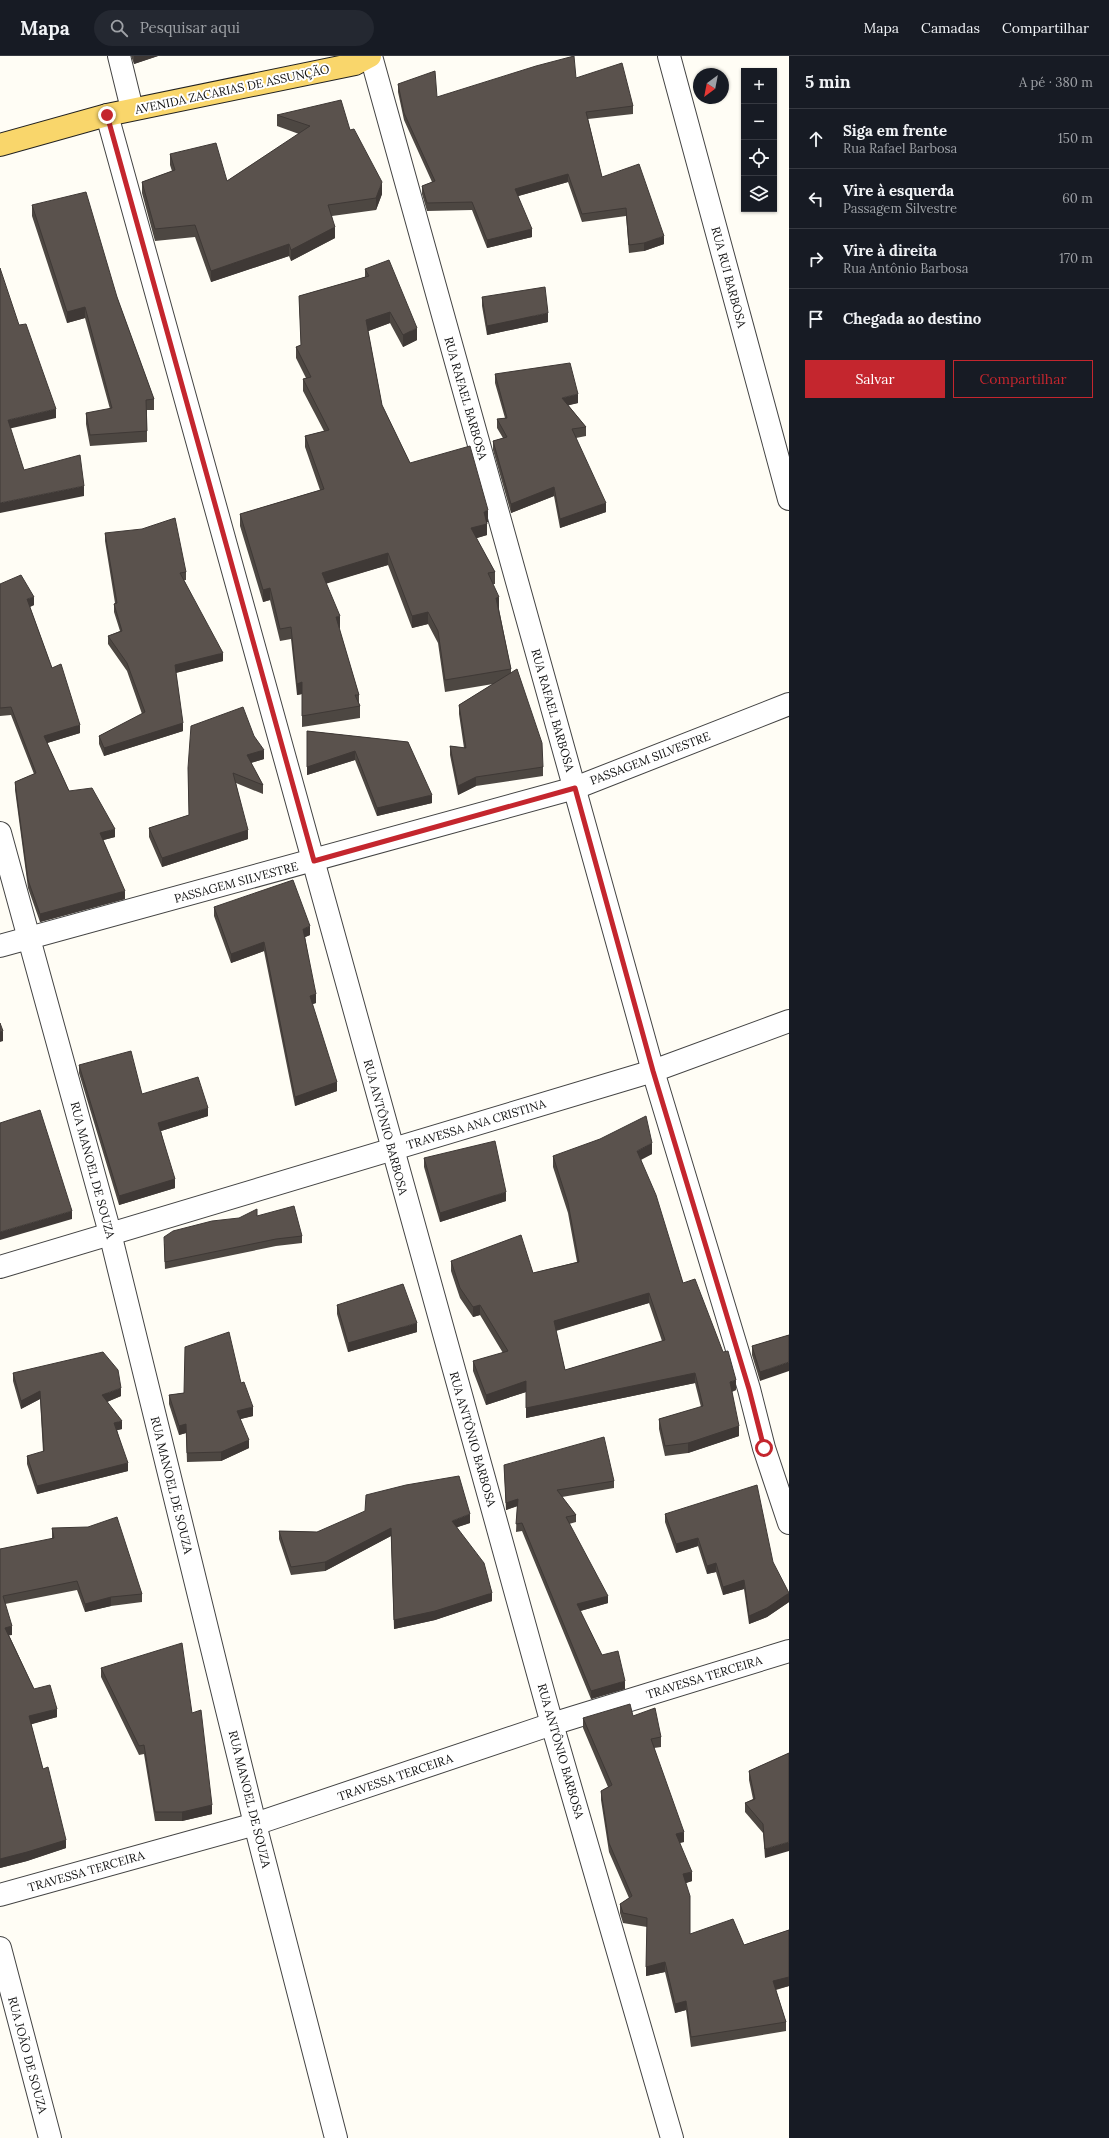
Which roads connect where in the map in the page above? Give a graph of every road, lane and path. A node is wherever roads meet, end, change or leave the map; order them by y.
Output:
1 (119, 56) edge
2 (669, 56) edge
3 (362, 58) edge
4 (132, 109) junction
5 (107, 115) junction
6 (0, 145) edge
7 (789, 499) edge
8 (789, 704) edge
9 (575, 788) junction
10 (0, 833) edge
11 (314, 861) junction
12 (30, 937) junction
13 (0, 946) edge
14 (789, 1021) edge
15 (653, 1071) junction
16 (392, 1150) junction
17 (110, 1233) junction
18 (0, 1267) edge
19 (789, 1524) edge
20 (789, 1651) edge
21 (552, 1724) junction
22 (256, 1824) junction
23 (0, 1895) edge
24 (0, 1948) edge
25 (50, 2138) edge
26 (336, 2138) edge
27 (672, 2138) edge

1 - 4 street
2 - 7 street, RUA RUI BARBOSA
3 - 4 main road, AVENIDA ZACARIAS DE ASSUNÇÃO
3 - 9 street, RUA RAFAEL BARBOSA
4 - 5 main road, AVENIDA ZACARIAS DE ASSUNÇÃO
5 - 6 main road, AVENIDA ZACARIAS DE ASSUNÇÃO
5 - 11 street, RUA ANTÔNIO BARBOSA
8 - 9 street, PASSAGEM SILVESTRE
9 - 11 street, PASSAGEM SILVESTRE
9 - 15 street, RUA RAFAEL BARBOSA
10 - 12 street, RUA MANOEL DE SOUZA
11 - 12 street, PASSAGEM SILVESTRE
11 - 16 street, RUA ANTÔNIO BARBOSA
12 - 13 street, PASSAGEM SILVESTRE
12 - 17 street, RUA MANOEL DE SOUZA
14 - 15 street, TRAVESSA ANA CRISTINA
15 - 16 street, TRAVESSA ANA CRISTINA
15 - 19 street, RUA RAFAEL BARBOSA
16 - 17 street, TRAVESSA ANA CRISTINA
16 - 21 street, RUA ANTÔNIO BARBOSA
17 - 18 street, TRAVESSA ANA CRISTINA
17 - 22 street, RUA MANOEL DE SOUZA
20 - 21 street, TRAVESSA TERCEIRA
21 - 22 street, TRAVESSA TERCEIRA
21 - 27 street, RUA ANTÔNIO BARBOSA
22 - 23 street, TRAVESSA TERCEIRA
22 - 26 street, RUA MANOEL DE SOUZA
24 - 25 street, RUA JOÃO DE SOUZA

